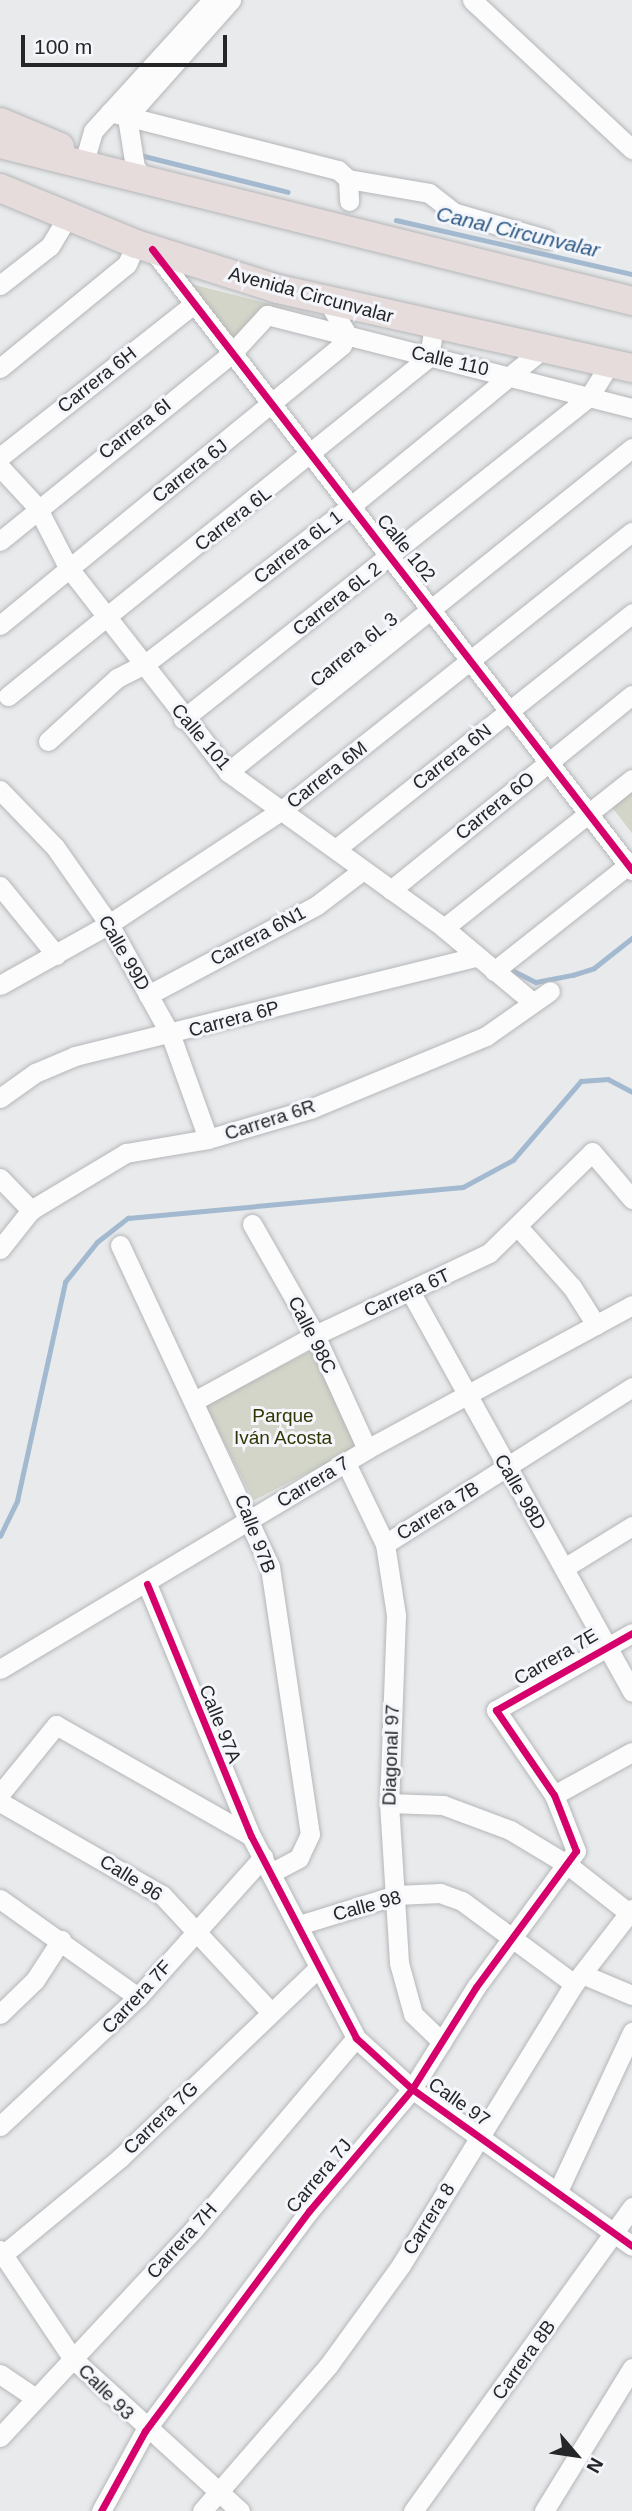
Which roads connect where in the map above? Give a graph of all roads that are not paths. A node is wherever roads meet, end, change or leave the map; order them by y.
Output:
1 (212, 0) edge
2 (231, 0) edge
3 (472, 0) edge
4 (118, 114) junction
5 (0, 122) edge
6 (0, 144) edge
7 (632, 149) edge
8 (81, 166) junction
9 (348, 179) junction
10 (147, 182) junction
11 (0, 188) edge
12 (349, 201) dead end
13 (66, 219) junction
14 (546, 239) dead end
15 (144, 247) junction
16 (0, 285) edge
17 (632, 301) edge
18 (328, 303) junction
19 (194, 304) junction
20 (268, 315) joint
21 (434, 325) junction
22 (345, 338) junction
23 (545, 347) junction
24 (232, 353) junction
25 (429, 356) junction
26 (621, 365) edge
27 (0, 369) edge
28 (516, 377) junction
29 (589, 397) junction
30 (272, 406) junction
31 (632, 408) edge
32 (632, 448) edge
33 (0, 457) edge
34 (312, 457) junction
35 (0, 467) edge
36 (351, 506) junction
37 (37, 507) junction
38 (632, 532) edge
39 (0, 541) edge
40 (393, 556) junction
41 (68, 567) junction
42 (433, 606) junction
43 (632, 613) edge
44 (107, 618) junction
45 (0, 625) edge
46 (473, 662) junction
47 (145, 664) junction
48 (632, 695) edge
49 (8, 696) dead end
50 (510, 712) junction
51 (183, 719) junction
52 (48, 741) dead end
53 (549, 763) junction
54 (228, 772) junction
55 (632, 779) edge
56 (0, 790) edge
57 (282, 810) junction
58 (589, 814) junction
59 (337, 848) junction
60 (631, 865) edge
61 (363, 870) junction
62 (0, 886) edge
63 (391, 890) junction
64 (109, 924) junction
65 (444, 928) junction
66 (56, 955) junction
67 (475, 957) junction
68 (494, 971) junction
69 (0, 985) edge
70 (550, 991) dead end
71 (148, 995) junction
72 (530, 1000) junction
73 (171, 1036) junction
74 (0, 1098) edge
75 (208, 1139) junction
76 (0, 1178) edge
77 (632, 1199) edge
78 (31, 1210) junction
79 (252, 1224) dead end
80 (519, 1228) junction
81 (120, 1245) dead end
82 (0, 1249) edge
83 (410, 1291) junction
84 (632, 1305) edge
85 (596, 1325) junction
86 (315, 1335) junction
87 (630, 1391) edge
88 (464, 1395) junction
89 (196, 1401) junction
90 (367, 1449) junction
91 (346, 1463) junction
92 (505, 1467) junction
93 (251, 1520) junction
94 (632, 1526) edge
95 (384, 1544) junction
96 (564, 1568) junction
97 (147, 1584) junction
98 (632, 1633) edge
99 (608, 1644) junction
100 (0, 1669) edge
101 (632, 1692) edge
102 (632, 1752) edge
103 (0, 1794) edge
104 (554, 1796) junction
105 (0, 1802) edge
106 (389, 1803) junction
107 (251, 1836) junction
108 (309, 1847) joint
109 (269, 1864) junction
110 (568, 1865) junction
111 (396, 1895) junction
112 (0, 1899) edge
113 (631, 1911) edge
114 (299, 1925) junction
115 (198, 1931) junction
116 (512, 1936) junction
117 (61, 1940) junction
118 (316, 1970) junction
119 (578, 1979) junction
120 (632, 1995) edge
121 (138, 1997) junction
122 (269, 2010) junction
123 (0, 2014) edge
124 (632, 2032) edge
125 (356, 2038) junction
126 (442, 2042) junction
127 (412, 2089) junction
128 (0, 2126) edge
129 (480, 2136) junction
130 (557, 2193) junction
131 (632, 2207) edge
132 (614, 2235) junction
133 (632, 2246) edge
134 (1, 2254) edge
135 (73, 2359) junction
136 (632, 2368) edge
137 (0, 2374) edge
138 (33, 2396) junction
139 (145, 2431) junction
140 (0, 2437) edge
141 (220, 2493) junction
142 (101, 2511) edge
143 (202, 2511) edge
144 (240, 2511) edge
145 (413, 2511) edge
146 (544, 2511) edge

1 - 4 street
2 - 4 street
3 - 7 street
4 - 8 street
4 - 9 street
4 - 10 street
5 - 8 highway
6 - 8 highway
8 - 10 highway
9 - 12 street
9 - 14 street
10 - 17 highway
11 - 13 highway, Avenida Circunvalar
13 - 15 highway, Avenida Circunvalar
13 - 16 street
15 - 18 highway, Avenida Circunvalar
15 - 19 street, Calle 102
15 - 27 street
18 - 21 highway, Avenida Circunvalar
18 - 22 street
19 - 24 street, Calle 102
19 - 33 street, Carrera 6H
20 - 22 street, Calle 110
20 - 24 street, Carrera 6I
21 - 23 highway, Avenida Circunvalar
21 - 25 street
22 - 25 street, Calle 110
22 - 30 street, Carrera 6J
23 - 26 highway, Avenida Circunvalar
23 - 28 street, Carrera 6L 1
24 - 30 street, Calle 102
24 - 37 street, Carrera 6I
25 - 28 street, Calle 110
25 - 34 street, Carrera 6L
26 - 29 street, Carrera 6L 2
28 - 29 street, Calle 110
28 - 36 street, Carrera 6L 1
29 - 31 street, Calle 110
29 - 40 street, Carrera 6L 2
30 - 34 street, Calle 102
30 - 41 street, Carrera 6J
32 - 42 street, Carrera 6L 3
34 - 36 street, Calle 102
34 - 44 street, Carrera 6L
35 - 37 street, Calle 101
36 - 40 street, Calle 102
36 - 47 street, Carrera 6L 1
37 - 39 street, Carrera 6I
37 - 41 street, Calle 101
38 - 46 street, Carrera 6M
40 - 42 street, Calle 102
40 - 51 street, Carrera 6L 2
41 - 44 street, Calle 101
41 - 45 street, Carrera 6J
42 - 46 street, Calle 102
42 - 54 street, Carrera 6L 3
43 - 50 street, Carrera 6N
44 - 47 street, Calle 101
44 - 49 street, Carrera 6L
46 - 50 street, Calle 102
46 - 57 street, Carrera 6M
47 - 51 street, Calle 101
47 - 52 street, Carrera 6L 1
48 - 53 street, Carrera 6O
50 - 53 street, Calle 102
50 - 59 street, Carrera 6N
51 - 54 street, Calle 101
53 - 58 street, Calle 102
53 - 63 street, Carrera 6O
54 - 57 street, Calle 101
55 - 58 street
56 - 64 street, Calle 99D
57 - 59 street, Calle 101
57 - 64 street, Carrera 6M
58 - 60 street, Calle 102
58 - 65 street
59 - 61 street, Calle 101
60 - 68 street
61 - 63 street, Calle 101
61 - 71 street, Carrera 6N1
62 - 66 street
63 - 65 street, Calle 101
64 - 66 street, Carrera 6M
64 - 71 street, Calle 99D
65 - 67 street, Calle 101
66 - 69 street, Carrera 6M
67 - 68 street, Calle 101
67 - 73 street, Carrera 6P
68 - 72 street, Calle 101
70 - 72 street, Carrera 6R
71 - 73 street, Calle 99D
72 - 75 street, Carrera 6R
73 - 74 street, Carrera 6P
73 - 75 street, Calle 99D
75 - 78 street, Carrera 6R
76 - 78 street
77 - 80 street, Carrera 6T
78 - 82 street, Carrera 6R
79 - 86 street, Calle 98C
80 - 83 street, Carrera 6T
80 - 85 street
81 - 89 street, Calle 97B
83 - 86 street, Carrera 6T
83 - 88 street, Calle 98D
84 - 85 street, Carrera 7
85 - 88 street, Carrera 7
86 - 89 street, Carrera 6T
86 - 90 street, Calle 98C
87 - 92 street, Carrera 7B
88 - 90 street, Carrera 7
88 - 92 street, Calle 98D
89 - 93 street, Calle 97B
90 - 91 street, Carrera 7
91 - 93 street, Carrera 7
91 - 95 street, Diagonal 97
92 - 95 street, Carrera 7B
92 - 96 street, Calle 98D
93 - 97 street, Carrera 7
93 - 108 street, Calle 97B
94 - 96 street
95 - 106 street, Diagonal 97
96 - 99 street, Calle 98D
97 - 100 street, Carrera 7
97 - 107 street, Calle 97A
98 - 99 street, Carrera 7E
99 - 101 street, Calle 98D
99 - 104 street, Carrera 7E
102 - 104 street
103 - 107 street
104 - 110 street
105 - 115 street, Calle 96
106 - 110 street
106 - 111 street, Diagonal 97
107 - 109 street, Calle 97
108 - 109 street, Carrera 7F
109 - 114 street, Calle 97
109 - 115 street, Carrera 7F
110 - 113 street
110 - 116 street, Carrera 7J
111 - 114 street, Calle 98
111 - 116 street, Calle 98
111 - 126 street, Diagonal 97
112 - 117 street
113 - 119 street, Carrera 8
114 - 118 street, Calle 97
115 - 121 street, Carrera 7F
115 - 122 street, Calle 96
116 - 119 street, Calle 98
116 - 126 street, Carrera 7J
117 - 121 street
117 - 123 street
118 - 122 street, Carrera 7G
118 - 125 street, Calle 97
119 - 120 street, Calle 98
119 - 129 street, Carrera 8
121 - 128 street, Carrera 7F
122 - 134 street, Carrera 7G
124 - 130 street
125 - 127 street, Calle 97
125 - 135 street, Carrera 7H
126 - 127 street, Carrera 7J
127 - 129 street, Calle 97
127 - 139 street, Carrera 7J
129 - 130 street, Calle 97
129 - 141 street, Carrera 8
130 - 132 street, Calle 97
131 - 132 street, Carrera 8B
132 - 133 street, Calle 97
132 - 145 street, Carrera 8B
134 - 135 street, Calle 93
135 - 138 street, Carrera 7H
135 - 139 street, Calle 93
136 - 146 street
137 - 138 street
138 - 140 street, Carrera 7H
139 - 141 street, Calle 93
139 - 142 street, Carrera 7J
141 - 143 street, Carrera 8
141 - 144 street, Calle 93

